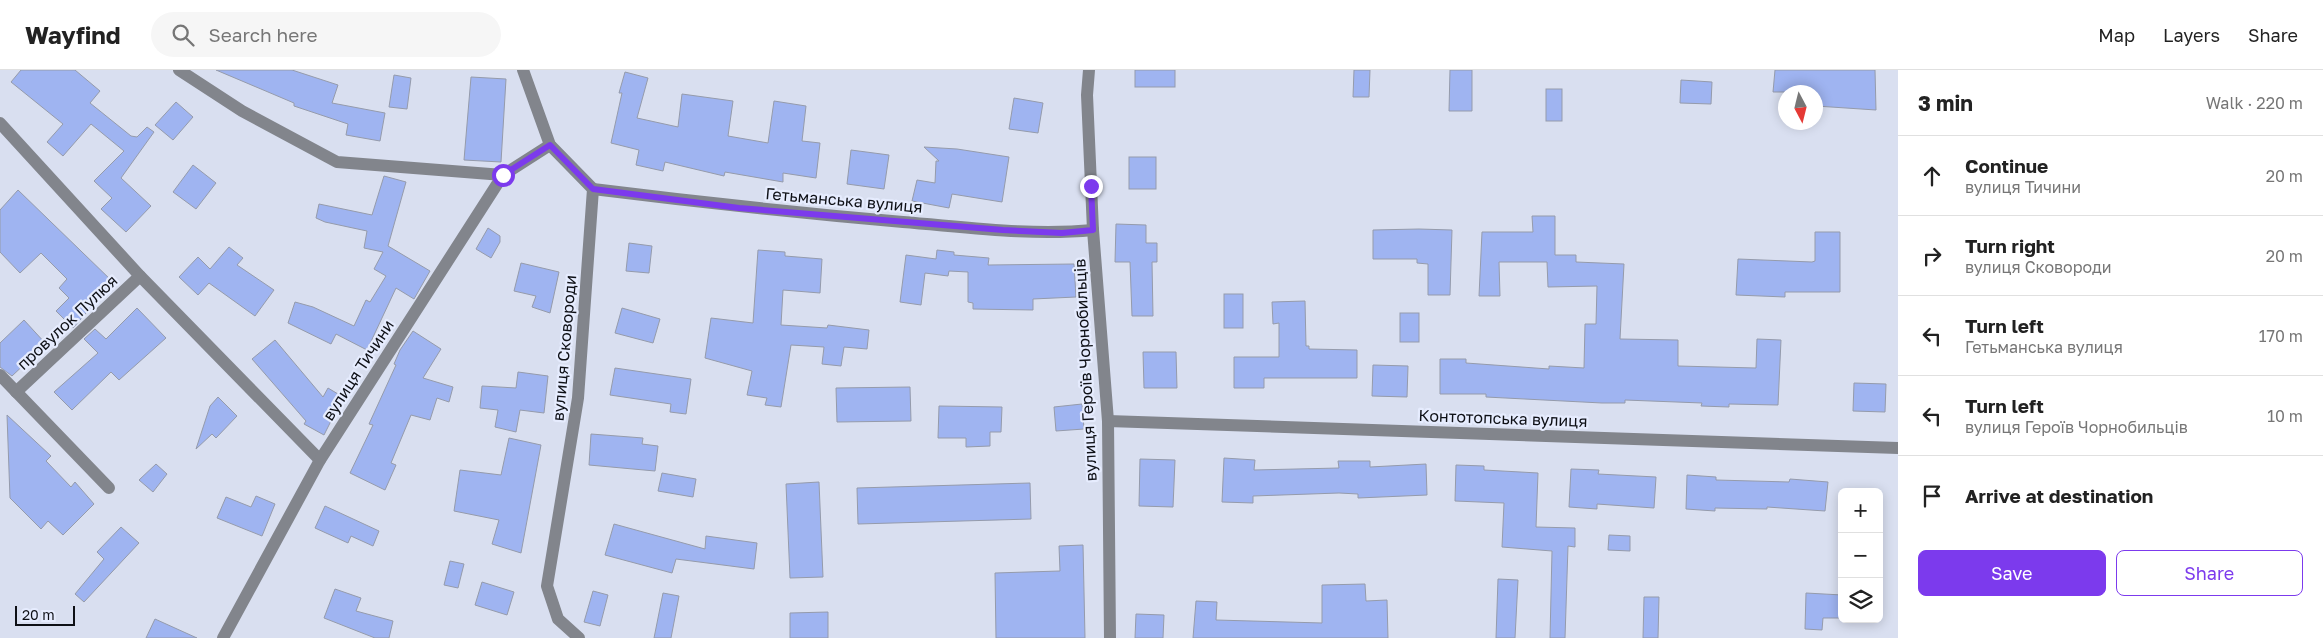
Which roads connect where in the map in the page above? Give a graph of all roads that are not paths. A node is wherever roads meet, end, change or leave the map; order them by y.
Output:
1 (179, 70) edge
2 (523, 70) edge
3 (1089, 70) edge
4 (0, 123) edge
5 (550, 145) junction
6 (503, 175) junction
7 (593, 189) junction
8 (1093, 230) junction
9 (140, 276) junction
10 (0, 375) edge
11 (16, 392) junction
12 (1108, 421) junction
13 (1898, 448) edge
14 (320, 460) junction
15 (110, 488) dead end
16 (223, 638) edge
17 (579, 638) edge
18 (1110, 638) edge

1 - 6 street
2 - 5 street
3 - 8 street, вулиця Героїв Чорнобильців
4 - 9 street
5 - 6 street, вулиця Тичини
5 - 7 street
6 - 14 street, вулиця Тичини
7 - 8 street, Гетьманська вулиця
7 - 17 street, вулиця Сковороди
8 - 12 street, вулиця Героїв Чорнобильців
9 - 11 street, провулок Пулюя
9 - 14 street
10 - 11 street
11 - 15 street
12 - 13 street, Контотопська вулиця
12 - 18 street, вулиця Героїв Чорнобильців
14 - 16 street, вулиця Тичини

